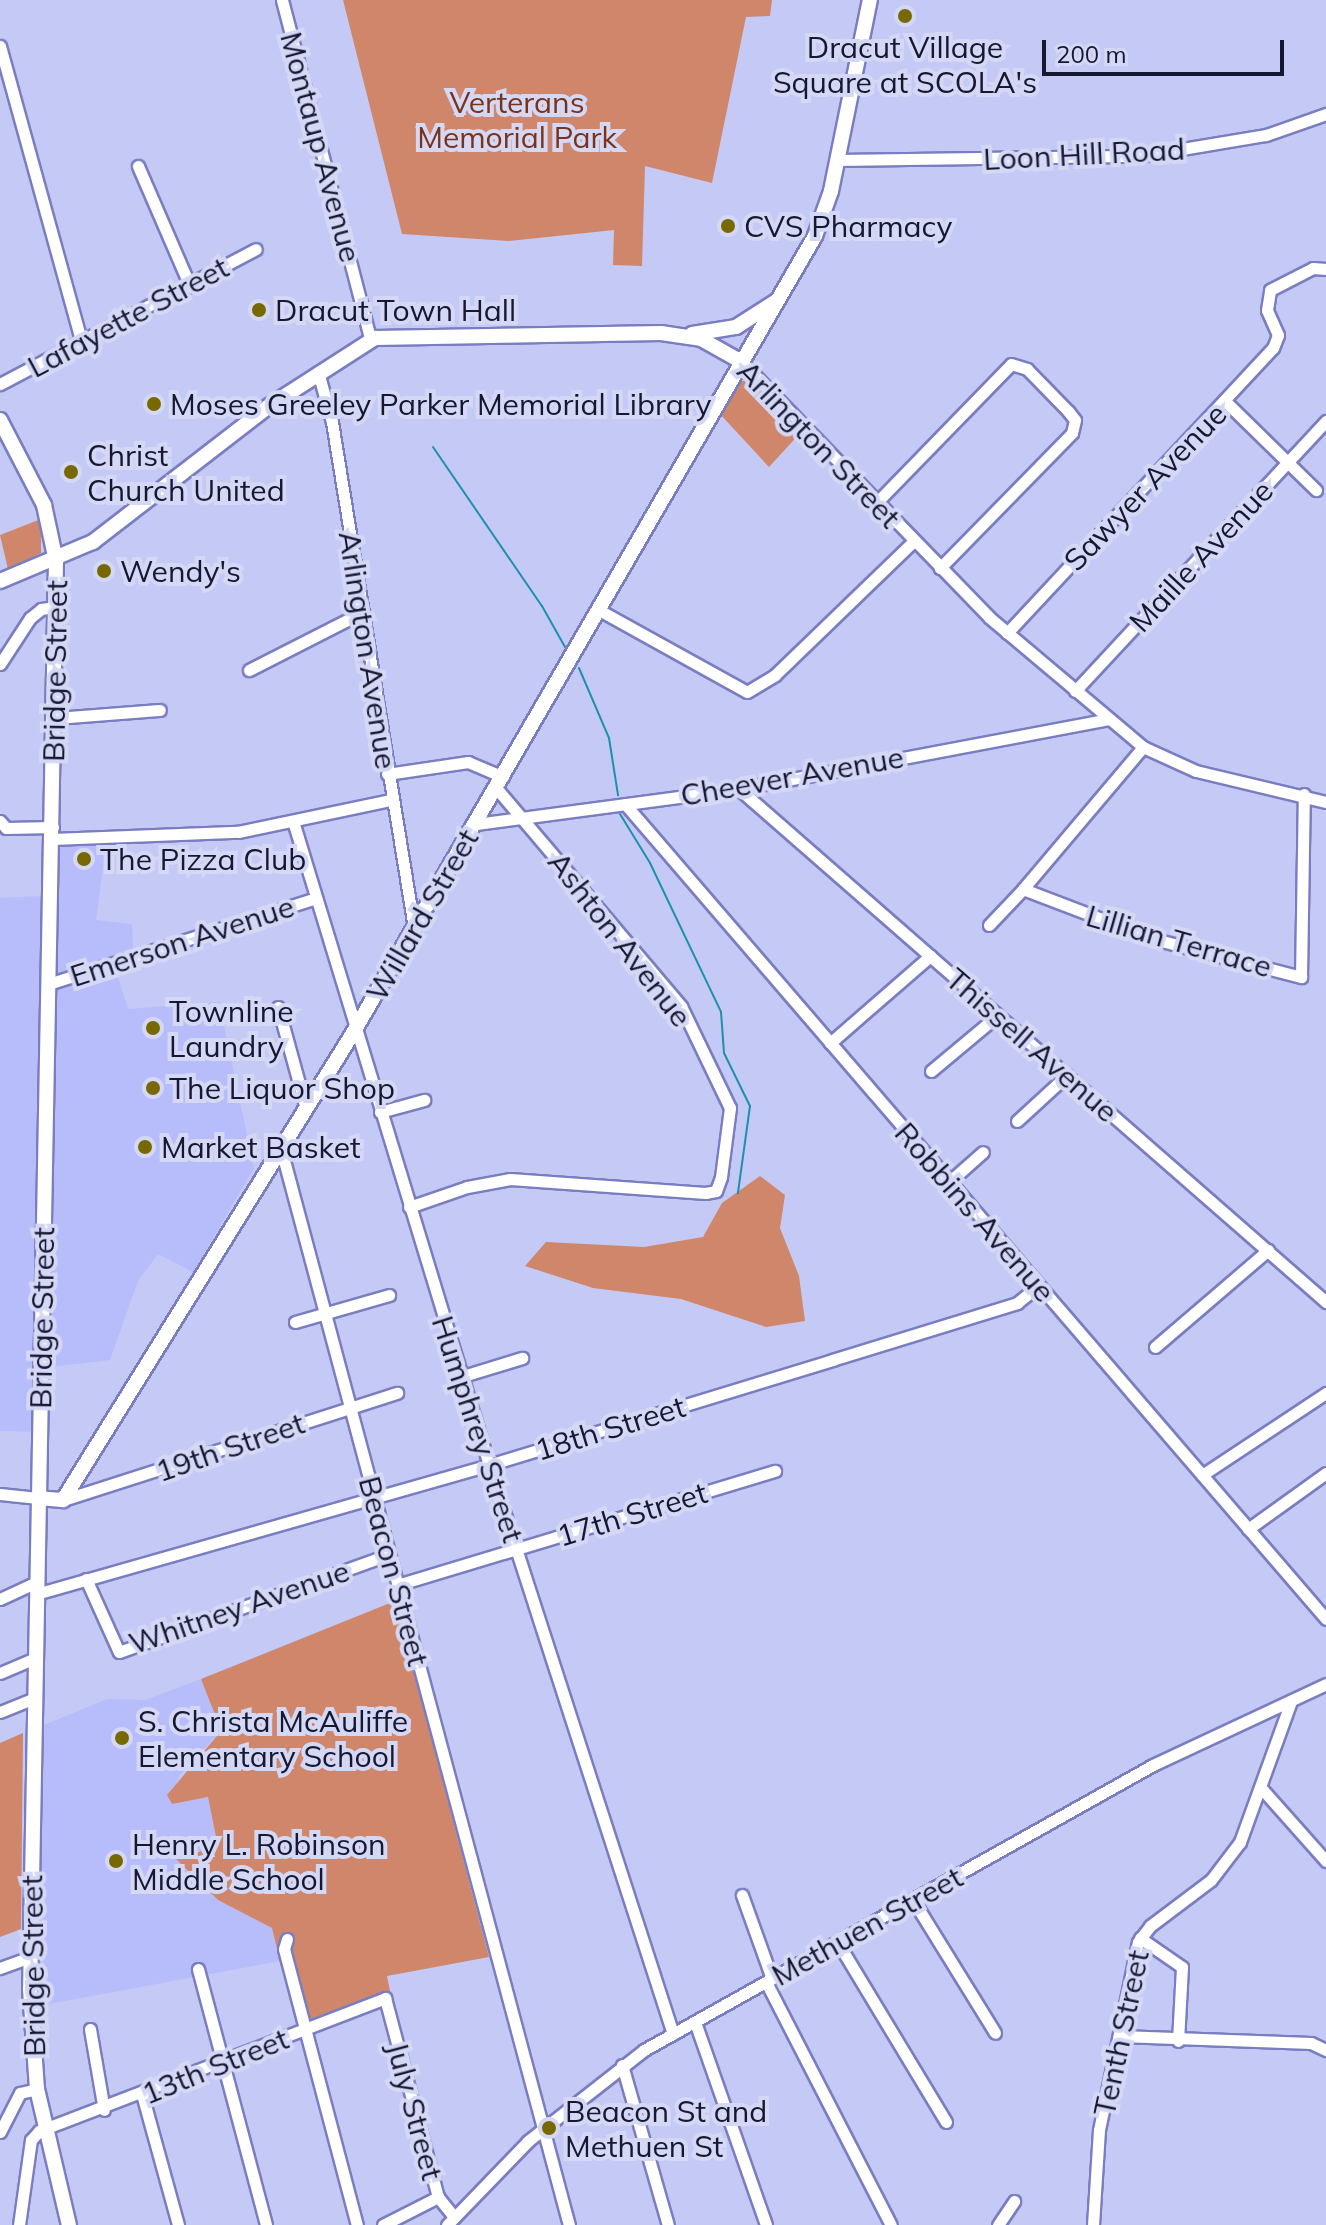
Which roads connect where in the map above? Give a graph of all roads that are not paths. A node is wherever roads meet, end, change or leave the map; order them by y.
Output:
1 (282, 0) edge
2 (870, 0) edge
3 (0, 46) edge
4 (1326, 114) edge
5 (837, 160) junction
6 (138, 166) dead end
7 (256, 249) dead end
8 (1326, 269) edge
9 (190, 286) junction
10 (778, 299) junction
11 (683, 335) junction
12 (371, 341) junction
13 (82, 343) junction
14 (742, 362) junction
15 (318, 372) junction
16 (0, 384) edge
17 (1226, 402) junction
18 (0, 420) edge
19 (1326, 421) edge
20 (1288, 462) junction
21 (1316, 490) dead end
22 (877, 502) junction
23 (914, 541) junction
24 (56, 561) junction
25 (940, 568) junction
26 (0, 581) edge
27 (56, 607) junction
28 (599, 610) junction
29 (363, 612) junction
30 (1007, 633) junction
31 (0, 664) edge
32 (249, 670) dead end
33 (1075, 691) junction
34 (160, 710) dead end
35 (55, 718) junction
36 (1108, 719) junction
37 (1143, 747) junction
38 (387, 774) junction
39 (500, 782) junction
40 (739, 789) junction
41 (1304, 794) junction
42 (390, 800) junction
43 (1326, 802) edge
44 (625, 804) junction
45 (523, 817) junction
46 (0, 821) edge
47 (293, 821) junction
48 (476, 824) junction
49 (52, 833) junction
50 (1023, 889) junction
51 (316, 898) junction
52 (989, 925) dead end
53 (414, 928) junction
54 (930, 956) junction
55 (48, 984) junction
56 (278, 1007) dead end
57 (998, 1015) junction
58 (356, 1028) junction
59 (830, 1043) junction
60 (931, 1071) dead end
61 (1067, 1075) junction
62 (424, 1100) dead end
63 (306, 1109) junction
64 (380, 1112) junction
65 (1017, 1121) dead end
66 (281, 1149) junction
67 (983, 1152) dead end
68 (949, 1182) junction
69 (409, 1207) junction
70 (1268, 1250) junction
71 (1038, 1286) junction
72 (389, 1295) dead end
73 (1326, 1302) edge
74 (326, 1313) junction
75 (295, 1322) dead end
76 (1155, 1347) dead end
77 (522, 1358) dead end
78 (463, 1376) junction
79 (397, 1393) dead end
80 (1326, 1393) edge
81 (350, 1406) junction
82 (489, 1465) junction
83 (775, 1471) dead end
84 (1326, 1473) edge
85 (1202, 1475) junction
86 (0, 1494) edge
87 (374, 1497) junction
88 (38, 1498) junction
89 (63, 1500) junction
90 (1248, 1529) junction
91 (516, 1549) junction
92 (389, 1554) junction
93 (86, 1579) junction
94 (397, 1585) junction
95 (37, 1588) junction
96 (0, 1599) edge
97 (1326, 1619) edge
98 (36, 1658) junction
99 (0, 1673) edge
100 (1326, 1684) edge
101 (35, 1698) junction
102 (1291, 1701) junction
103 (0, 1712) edge
104 (1262, 1789) junction
105 (1326, 1861) edge
106 (742, 1895) dead end
107 (913, 1900) junction
108 (1140, 1938) junction
109 (287, 1939) dead end
110 (838, 1943) junction
111 (30, 1957) junction
112 (0, 1968) edge
113 (198, 1969) dead end
114 (769, 1981) junction
115 (385, 1998) joint
116 (695, 2022) junction
117 (90, 2029) dead end
118 (306, 2030) junction
119 (995, 2033) dead end
120 (673, 2034) junction
121 (1120, 2036) junction
122 (1178, 2041) junction
123 (1326, 2050) edge
124 (223, 2062) junction
125 (622, 2065) junction
126 (37, 2089) junction
127 (142, 2094) junction
128 (104, 2110) junction
129 (946, 2122) dead end
130 (543, 2128) junction
131 (44, 2129) junction
132 (0, 2132) edge
133 (438, 2197) junction
134 (1014, 2201) dead end
135 (451, 2221) edge
136 (19, 2225) edge
137 (69, 2225) edge
138 (178, 2225) edge
139 (266, 2225) edge
140 (357, 2225) edge
141 (383, 2225) edge
142 (569, 2225) edge
143 (668, 2225) edge
144 (766, 2225) edge
145 (891, 2225) edge
146 (998, 2225) edge
147 (1093, 2225) edge

1 - 12 street, Montaup Avenue
2 - 5 main road, Willard Street
3 - 13 street
4 - 5 street, Loon Hill Road
5 - 10 main road, Willard Street
6 - 9 street
7 - 9 street, Lafayette Street
8 - 17 street, Sawyer Avenue
9 - 13 street, Lafayette Street
10 - 11 main road
10 - 14 main road, Willard Street
11 - 12 main road, Arlington Street
11 - 14 main road, Arlington Street
12 - 15 main road, Arlington Street
13 - 16 street, Lafayette Street
14 - 22 street, Arlington Street
14 - 28 main road, Willard Street
15 - 24 main road, Arlington Street
15 - 29 street, Arlington Avenue
17 - 20 street
17 - 30 street, Sawyer Avenue
18 - 24 main road, Bridge Street
19 - 20 street, Maille Avenue
20 - 21 street
20 - 33 street, Maille Avenue
22 - 23 street, Arlington Street
22 - 25 street
23 - 25 street, Arlington Street
23 - 28 street
24 - 26 main road, Arlington Street
24 - 27 main road, Bridge Street
25 - 30 street, Arlington Street
27 - 31 street
27 - 35 main road, Bridge Street
28 - 39 main road, Willard Street
29 - 32 street
29 - 38 street, Arlington Avenue
30 - 33 street, Arlington Street
33 - 36 street, Arlington Street
34 - 35 street
35 - 49 main road, Bridge Street
36 - 37 street, Arlington Street
36 - 40 street, Cheever Avenue
37 - 41 street, Arlington Street
37 - 50 street
38 - 39 street
38 - 42 street, Arlington Avenue
39 - 45 street, Ashton Avenue
39 - 48 main road, Willard Street
40 - 44 street, Cheever Avenue
40 - 54 street, Thissell Avenue
41 - 43 street, Arlington Street
41 - 50 street, Lillian Terrace
42 - 47 street
42 - 53 street, Arlington Avenue
44 - 45 street, Cheever Avenue
44 - 59 street, Robbins Avenue
45 - 48 street, Cheever Avenue
45 - 69 street, Ashton Avenue
46 - 49 street
47 - 49 street
47 - 51 street, Humphrey Street
48 - 53 main road, Willard Street
49 - 55 main road, Bridge Street
50 - 52 street
51 - 55 street, Emerson Avenue
51 - 58 street, Humphrey Street
53 - 58 main road, Willard Street
54 - 57 street, Thissell Avenue
54 - 59 street
55 - 88 main road, Bridge Street
56 - 63 street
57 - 60 street
57 - 61 street, Thissell Avenue
58 - 63 main road, Willard Street
58 - 64 street, Humphrey Street
59 - 68 street, Robbins Avenue
61 - 65 street
61 - 70 street, Thissell Avenue
62 - 64 street
63 - 66 main road, Willard Street
64 - 69 street, Humphrey Street
66 - 74 street, Beacon Street
66 - 89 main road, Willard Street
67 - 68 street
68 - 71 street, Robbins Avenue
69 - 78 street, Humphrey Street
70 - 73 street, Thissell Avenue
70 - 76 street
71 - 82 street, 18th Street
71 - 85 street, Robbins Avenue
72 - 74 street
74 - 75 street
74 - 81 street, Beacon Street
77 - 78 street
78 - 82 street, Humphrey Street
79 - 81 street, 19th Street
80 - 85 street
81 - 87 street, Beacon Street
81 - 89 street, 19th Street
82 - 87 street, 18th Street
82 - 91 street, Humphrey Street
83 - 91 street, 17th Street
84 - 90 street
85 - 90 street, Robbins Avenue
86 - 88 street
87 - 92 street, Beacon Street
87 - 93 street, 18th Street
88 - 89 main road
88 - 95 main road, Bridge Street
90 - 97 street, Robbins Avenue
91 - 94 street, 17th Street
91 - 120 street, Humphrey Street
92 - 93 street, Whitney Avenue
92 - 94 street, Beacon Street
93 - 95 street, 18th Street
94 - 130 street, Beacon Street
95 - 96 street, 18th Street
95 - 98 main road, Bridge Street
98 - 99 street
98 - 101 main road, Bridge Street
100 - 102 street, Methuen Street
101 - 103 street
101 - 111 main road, Bridge Street
102 - 104 street, Tenth Street
102 - 107 street, Methuen Street
104 - 105 street
104 - 108 street, Tenth Street
106 - 114 street
107 - 110 street, Methuen Street
107 - 119 street
108 - 121 street, Tenth Street
108 - 122 street
109 - 118 street
110 - 114 street, Methuen Street
110 - 129 street
111 - 112 street
111 - 126 main road, Bridge Street
113 - 124 street
114 - 116 street, Methuen Street
114 - 145 street
115 - 118 street, 13th Street
115 - 133 street, July Street
116 - 120 street, Methuen Street
116 - 144 street
117 - 128 street
118 - 124 street, 13th Street
118 - 140 street
120 - 125 street, Methuen Street
121 - 122 street
121 - 147 street, Tenth Street
122 - 123 street
124 - 127 street, 13th Street
124 - 139 street
125 - 130 street, Methuen Street
125 - 143 street
126 - 131 main road, Bridge Street
126 - 132 street
127 - 128 street, 13th Street
127 - 138 street
128 - 131 street, 13th Street
130 - 135 street, Methuen Street
130 - 142 street, Beacon Street
131 - 136 street
131 - 137 main road, Bridge Street
133 - 135 street, July Street
133 - 141 street
134 - 146 street

